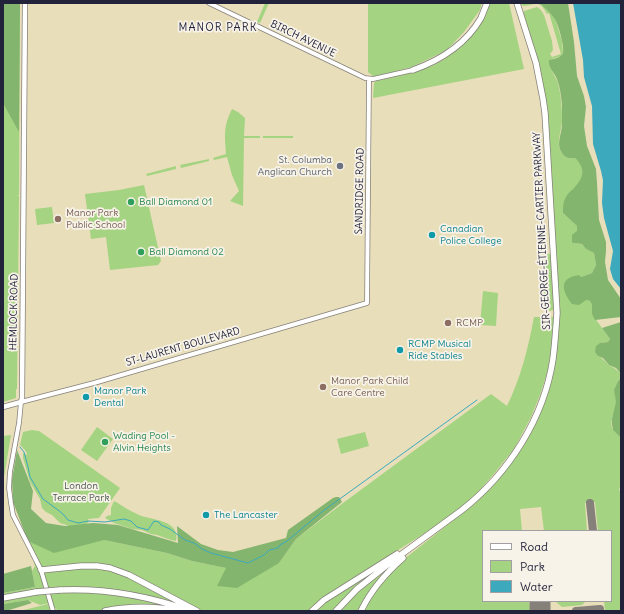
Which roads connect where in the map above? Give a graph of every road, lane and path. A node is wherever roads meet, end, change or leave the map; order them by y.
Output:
1 (25, 3) edge
2 (209, 3) edge
3 (487, 3) edge
4 (517, 3) edge
5 (413, 70) joint
6 (369, 79) junction
7 (367, 303) joint
8 (21, 402) junction
9 (3, 407) edge
10 (422, 540) junction
11 (41, 570) junction
12 (3, 598) edge
13 (53, 611) edge
14 (105, 611) edge
15 (179, 611) edge
16 (190, 611) edge
17 (197, 611) edge
18 (312, 611) edge
19 (336, 611) edge
20 (361, 611) edge

1 - 8 main road, HEMLOCK ROAD
2 - 6 street, BIRCH AVENUE
3 - 5 main road
4 - 10 main road, SIR-GEORGE-ÉTIENNE-CARTIER PARKWAY
5 - 6 street
6 - 7 street, SANDRIDGE ROAD
7 - 8 street, ST-LAURENT BOULEVARD
8 - 9 main road, ST-LAURENT BOULEVARD
8 - 11 street, HEMLOCK ROAD
10 - 18 main road
10 - 19 main road, SIR-GEORGE-ÉTIENNE-CARTIER PARKWAY
10 - 20 main road
11 - 13 street, HEMLOCK ROAD
11 - 17 main road
12 - 16 main road, bridge
14 - 15 main road

